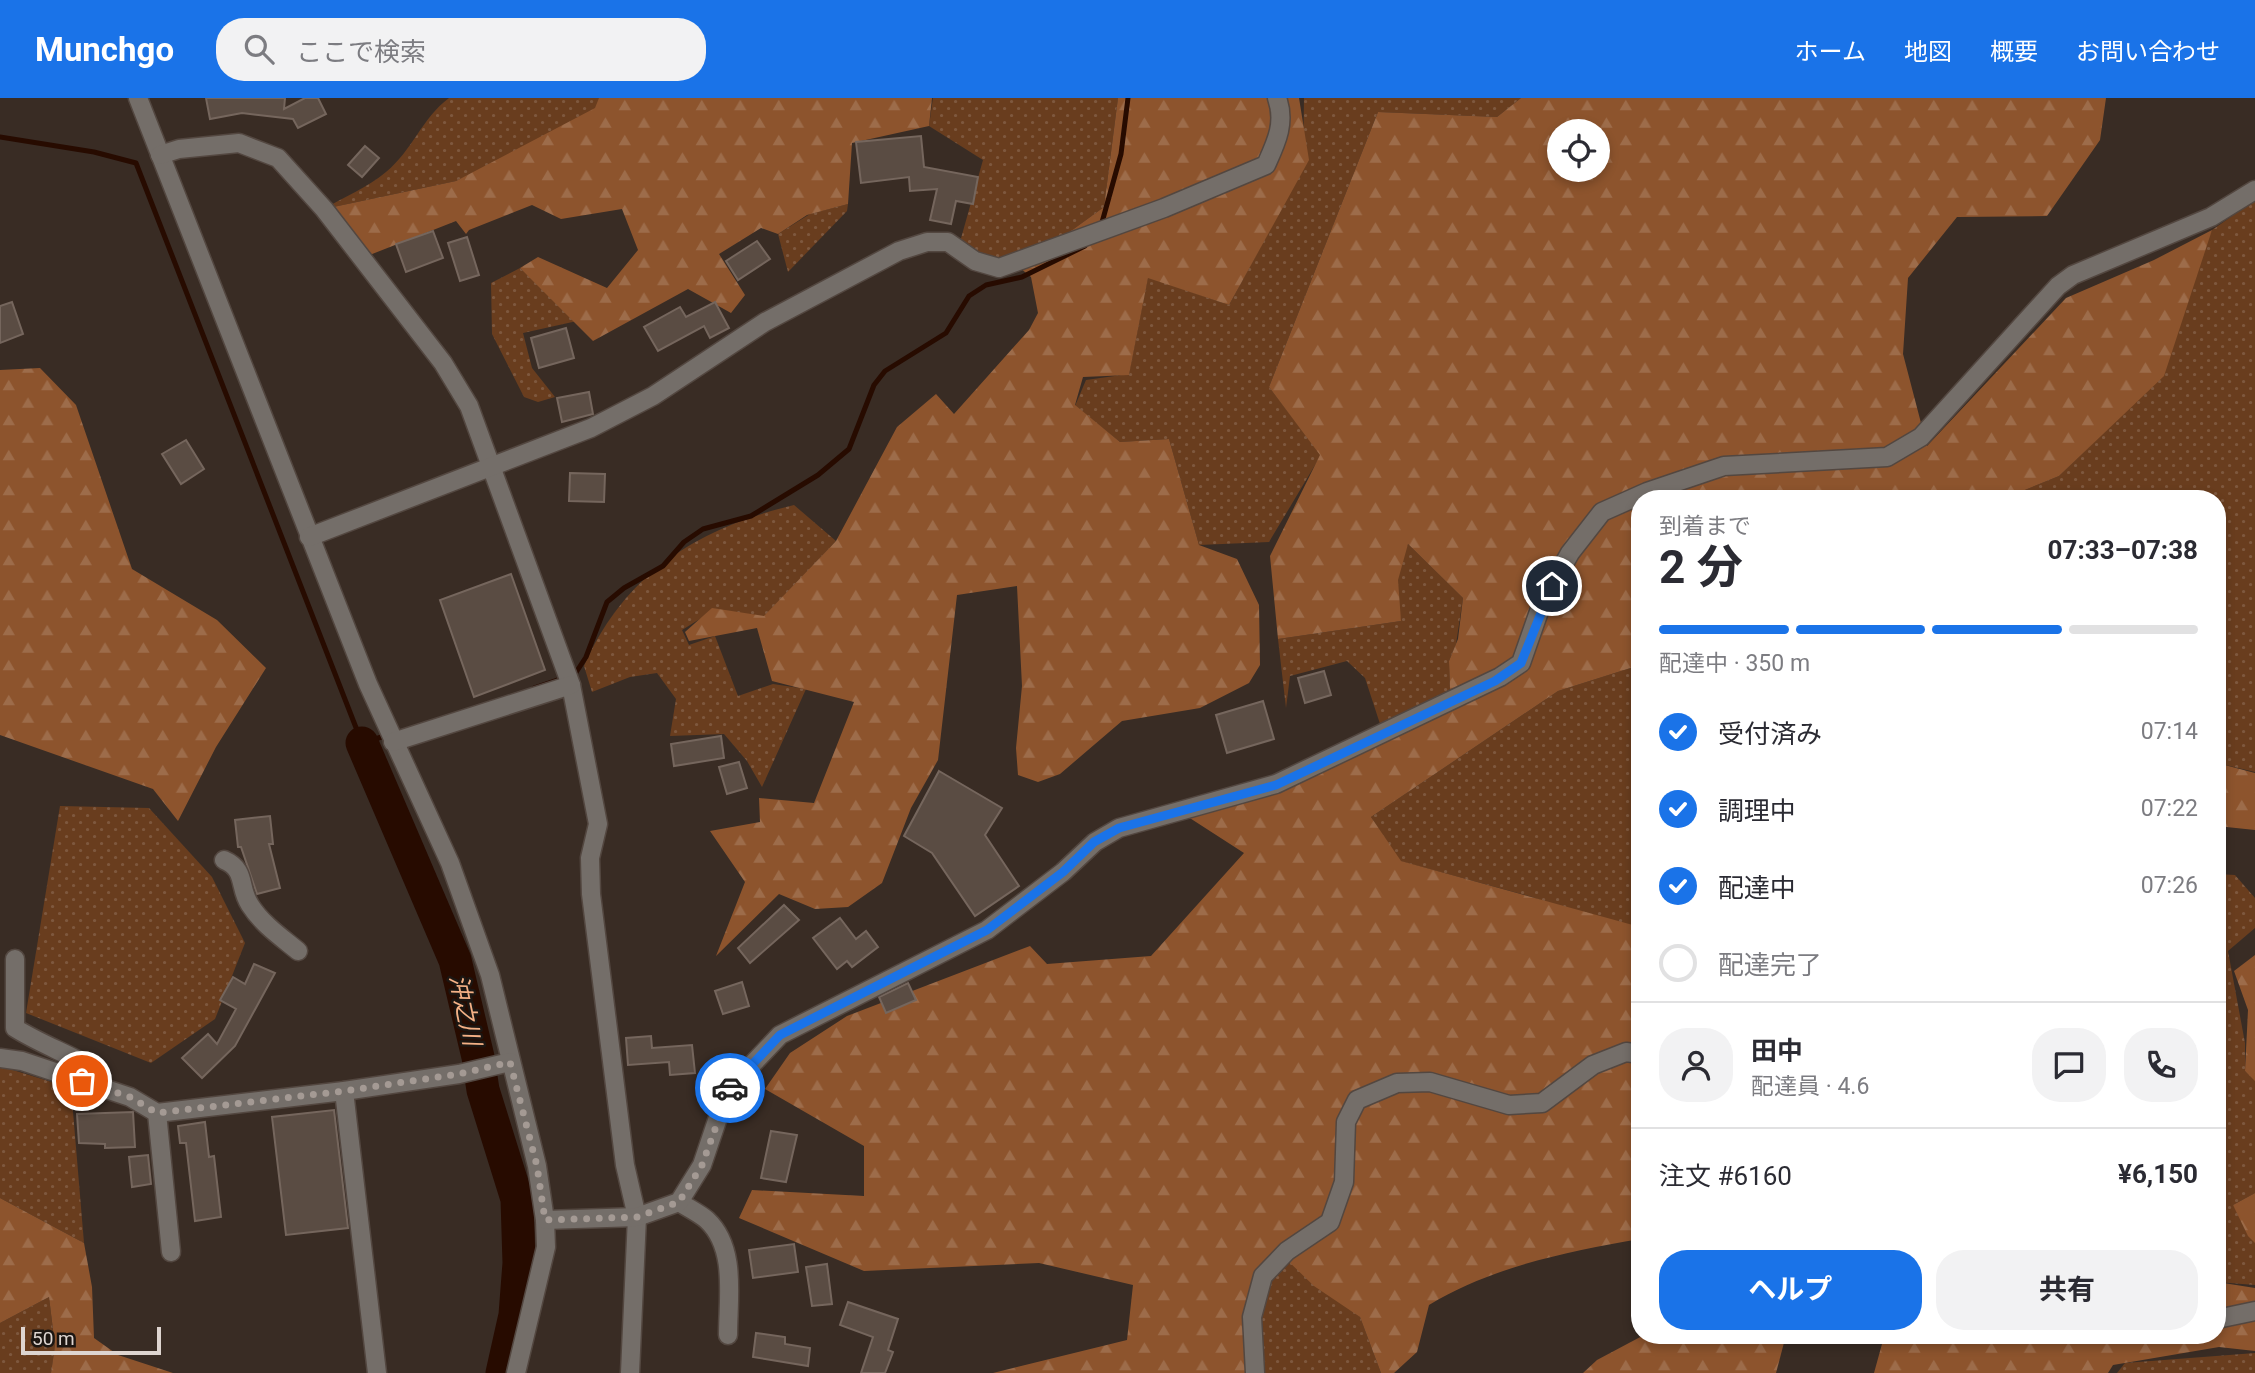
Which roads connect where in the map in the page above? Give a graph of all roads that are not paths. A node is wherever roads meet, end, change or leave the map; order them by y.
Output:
1 (138, 98) edge
2 (1277, 98) edge
3 (160, 155) junction
4 (2255, 190) edge
5 (489, 466) junction
6 (1653, 490) edge
7 (1631, 499) edge
8 (309, 537) junction
9 (571, 685) junction
10 (393, 742) junction
11 (224, 860) dead end
12 (298, 951) dead end
13 (15, 959) dead end
14 (1631, 1053) edge
15 (0, 1058) edge
16 (510, 1062) junction
17 (102, 1087) junction
18 (344, 1091) junction
19 (157, 1113) junction
20 (679, 1202) junction
21 (637, 1217) junction
22 (545, 1220) junction
23 (171, 1252) dead end
24 (2255, 1311) edge
25 (2226, 1317) edge
26 (728, 1335) dead end
27 (377, 1373) edge
28 (516, 1373) edge
29 (630, 1373) edge
30 (1255, 1373) edge

1 - 3 street
2 - 5 street
3 - 5 street
3 - 8 street
4 - 6 street
5 - 8 street
5 - 9 street
7 - 20 street
8 - 10 street
9 - 10 street
9 - 21 street
10 - 16 street
11 - 12 street
13 - 17 street
14 - 30 street
15 - 17 street
16 - 18 street
16 - 22 street
17 - 19 street
18 - 19 street
18 - 27 street
19 - 23 street
20 - 21 street
20 - 26 street
21 - 22 street
21 - 29 street
22 - 28 street
24 - 25 street

